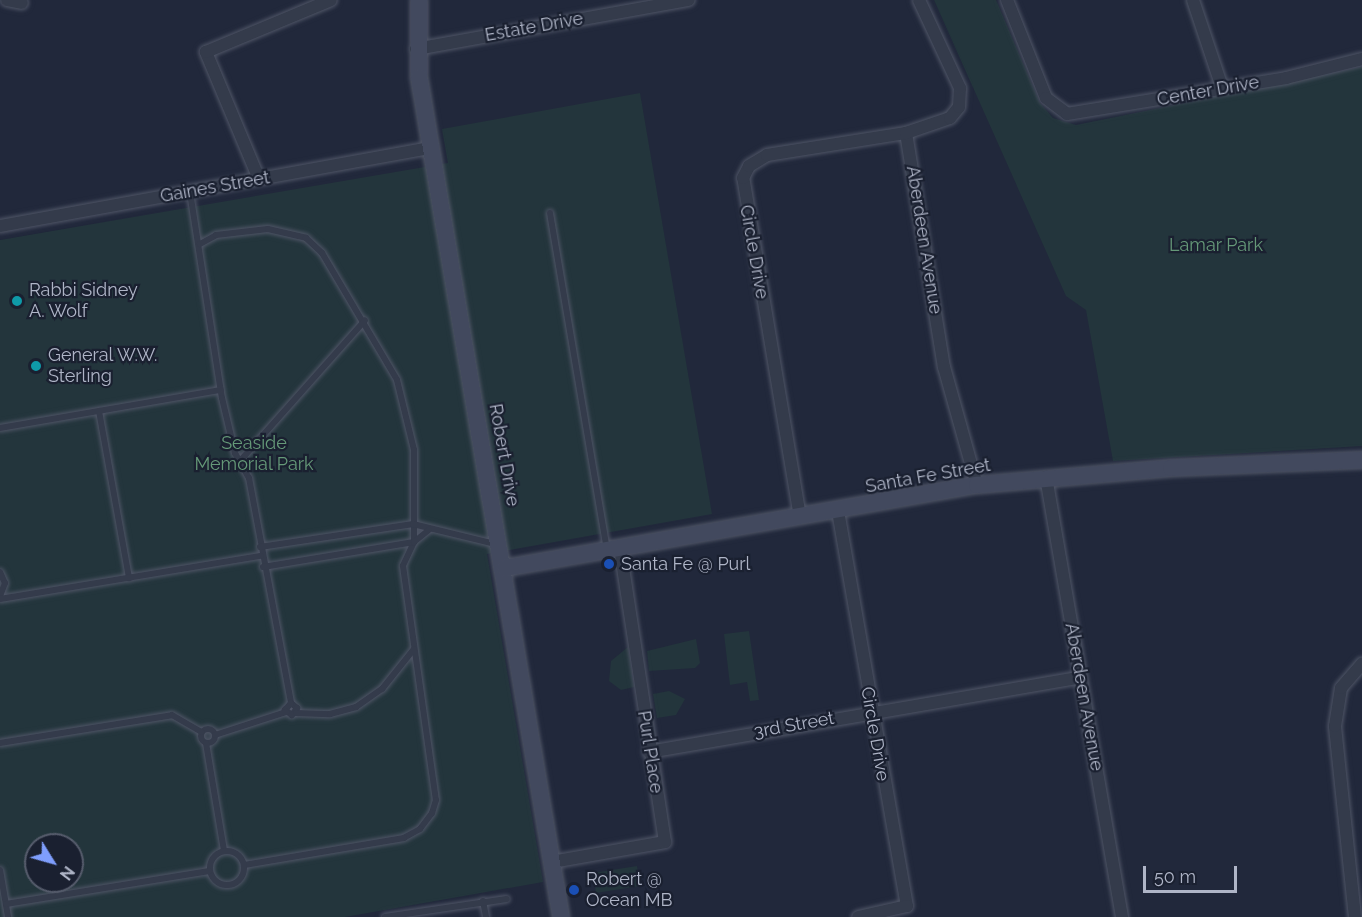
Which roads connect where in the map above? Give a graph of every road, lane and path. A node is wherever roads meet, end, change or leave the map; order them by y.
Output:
1 (7, 0) edge
2 (331, 0) edge
3 (419, 0) edge
4 (689, 0) edge
5 (919, 0) edge
6 (1007, 0) edge
7 (1193, 0) edge
8 (22, 3) dead end
9 (627, 5) edge
10 (416, 49) junction
11 (1362, 59) edge
12 (1222, 87) junction
13 (906, 133) junction
14 (430, 148) junction
15 (259, 179) junction
16 (190, 191) junction
17 (550, 213) dead end
18 (0, 226) edge
19 (200, 244) junction
20 (365, 320) junction
21 (221, 390) junction
22 (99, 411) junction
23 (0, 428) edge
24 (1362, 460) edge
25 (240, 461) junction
26 (1046, 477) junction
27 (977, 486) junction
28 (838, 511) junction
29 (800, 517) junction
30 (414, 524) junction
31 (429, 530) junction
32 (414, 542) junction
33 (501, 546) junction
34 (260, 547) junction
35 (613, 549) junction
36 (260, 556) junction
37 (263, 567) junction
38 (505, 568) junction
39 (0, 572) edge
40 (129, 578) junction
41 (0, 598) edge
42 (414, 649) junction
43 (1362, 665) edge
44 (1081, 677) junction
45 (291, 703) junction
46 (870, 711) junction
47 (286, 712) junction
48 (296, 713) junction
49 (202, 732) junction
50 (214, 735) junction
51 (0, 742) edge
52 (206, 743) junction
53 (650, 752) junction
54 (224, 851) junction
55 (552, 862) junction
56 (244, 865) junction
57 (0, 870) edge
58 (209, 871) junction
59 (507, 899) dead end
60 (483, 901) junction
61 (6, 904) junction
62 (8, 917) edge
63 (385, 917) edge
64 (486, 917) edge
65 (561, 917) edge
66 (858, 917) edge
67 (1122, 917) edge
68 (1355, 917) edge

1 - 8 street
2 - 15 street
3 - 10 street, Robert Drive
4 - 9 street, Estate Drive
5 - 13 street
6 - 12 street, Center Drive
7 - 12 street
9 - 10 street, Estate Drive
10 - 14 street, Robert Drive
11 - 12 street, Center Drive
13 - 27 street, Aberdeen Avenue
13 - 29 street, Circle Drive
14 - 15 street, Gaines Street
14 - 33 street, Robert Drive
15 - 16 street, Gaines Street
16 - 18 street, Gaines Street
16 - 19 lane
17 - 35 lane
19 - 20 lane
19 - 21 lane
20 - 25 lane
20 - 30 lane
21 - 22 lane
21 - 25 lane
22 - 23 lane
22 - 40 lane
24 - 26 street, Santa Fe Street
25 - 34 lane
26 - 27 street, Santa Fe Street
26 - 44 street, Aberdeen Avenue
27 - 28 street, Santa Fe Street
28 - 29 street, Santa Fe Street
28 - 46 street, Circle Drive
29 - 35 street, Santa Fe Street
30 - 31 lane
30 - 32 lane
30 - 34 lane
31 - 32 lane
31 - 33 lane
32 - 37 lane
32 - 42 lane
33 - 38 street, Robert Drive
34 - 36 lane
35 - 38 street, Santa Fe Street
35 - 53 street, Purl Place
36 - 37 lane
36 - 40 lane
37 - 45 lane
38 - 55 street, Robert Drive
39 - 41 lane
40 - 41 lane
42 - 48 lane
42 - 56 lane
43 - 68 street
44 - 46 street, 3rd Street
44 - 67 street, Aberdeen Avenue
45 - 47 lane
45 - 48 lane
46 - 53 street, 3rd Street
46 - 66 street, Circle Drive
47 - 48 lane
47 - 50 lane
49 - 50 lane
49 - 51 lane
49 - 52 lane
50 - 52 lane
52 - 54 lane
53 - 55 street, Purl Place
54 - 56 lane
54 - 58 lane
55 - 65 street, Robert Drive
56 - 58 lane
57 - 61 lane
58 - 61 lane
59 - 60 lane
60 - 63 lane
60 - 64 lane
61 - 62 lane

